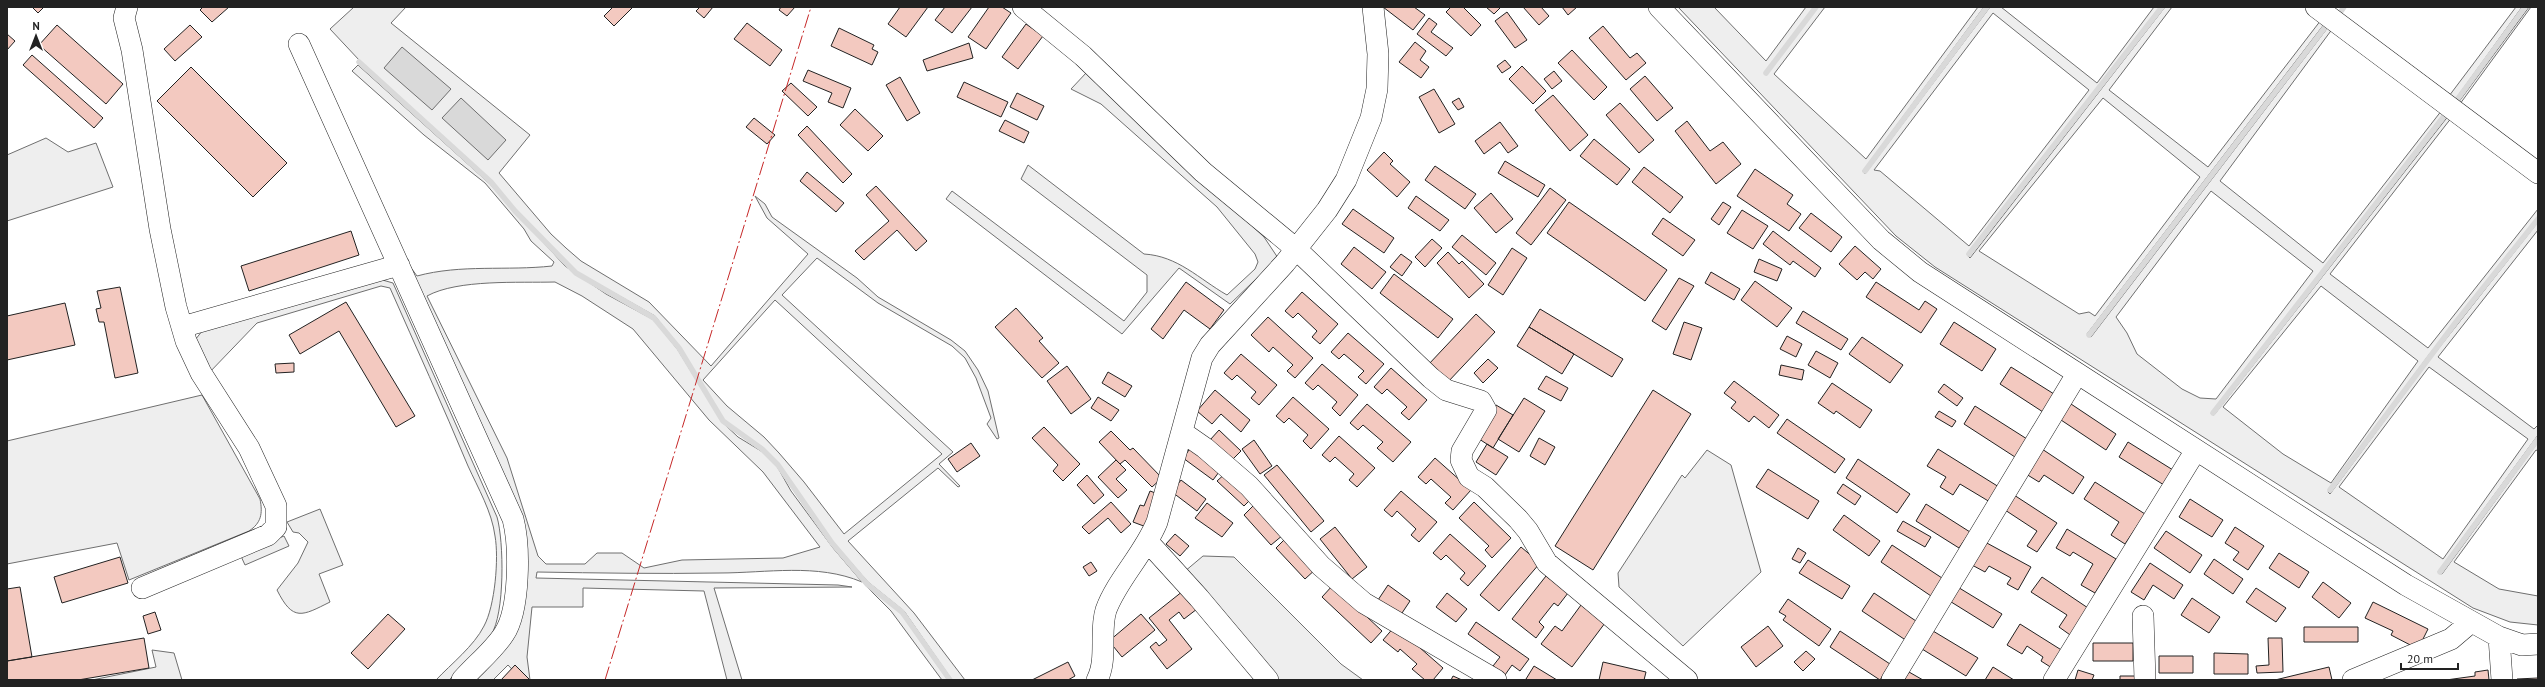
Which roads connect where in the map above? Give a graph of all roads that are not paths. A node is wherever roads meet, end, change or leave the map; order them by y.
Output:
1 (127, 7) edge
2 (1023, 7) edge
3 (1373, 7) edge
4 (1658, 7) edge
5 (2316, 7) edge
6 (299, 44) dead end
7 (2538, 173) edge
8 (1295, 248) junction
9 (399, 265) junction
10 (182, 327) junction
11 (2077, 374) junction
12 (1182, 432) junction
13 (2196, 450) junction
14 (1149, 543) junction
15 (142, 588) dead end
16 (2143, 616) dead end
17 (2470, 622) junction
18 (2499, 637) junction
19 (2538, 644) edge
20 (462, 680) edge
21 (1097, 680) edge
22 (1268, 680) edge
23 (1496, 680) edge
24 (1687, 680) edge
25 (1892, 680) edge
26 (2054, 680) edge
27 (2145, 680) edge
28 (2354, 680) edge
29 (2502, 680) edge

1 - 10 street
2 - 8 street
3 - 8 street
4 - 11 street
5 - 7 street
6 - 9 street
8 - 12 street
8 - 24 street
9 - 10 street
9 - 20 street
10 - 15 street
11 - 13 street
11 - 25 street
12 - 14 street
12 - 23 street
13 - 17 street
13 - 26 street
14 - 21 street
14 - 22 street
16 - 27 street
17 - 18 street
17 - 28 street
18 - 19 street
18 - 29 street

